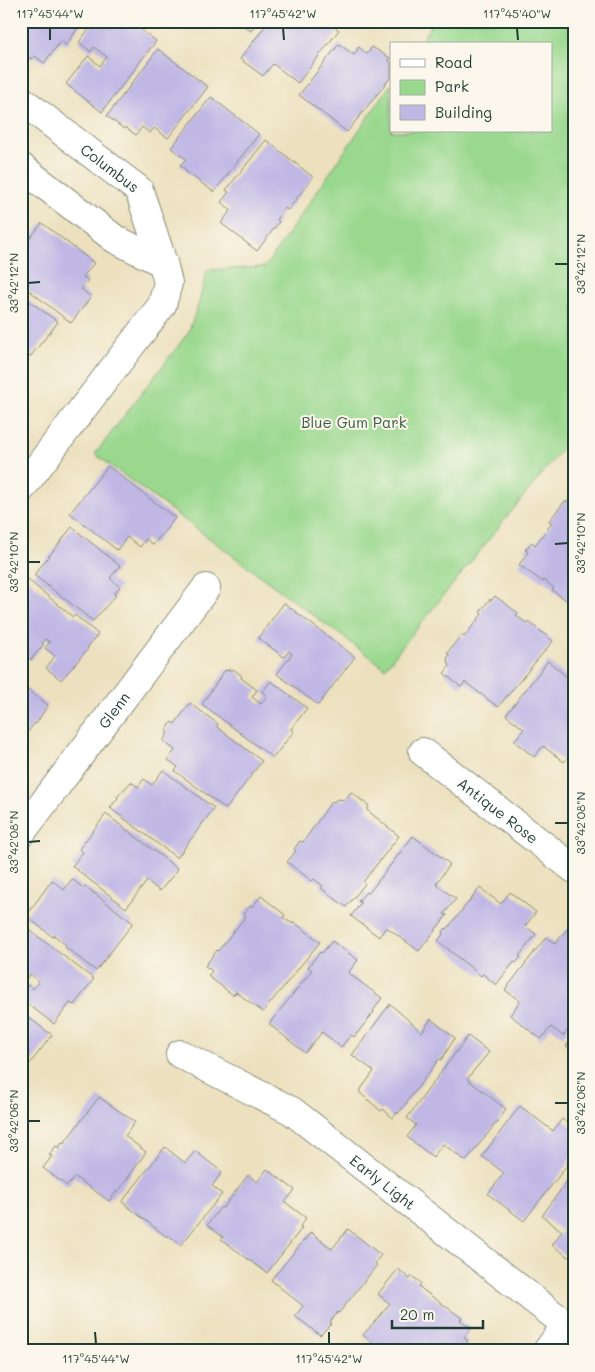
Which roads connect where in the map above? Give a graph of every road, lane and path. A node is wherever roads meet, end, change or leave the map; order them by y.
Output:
1 (21, 100) edge
2 (21, 167) edge
3 (163, 263) junction
4 (21, 489) edge
5 (206, 588) dead end
6 (423, 752) dead end
7 (21, 833) edge
8 (574, 869) edge
9 (180, 1054) dead end
10 (570, 1328) edge
11 (546, 1351) edge

1 - 3 street, Columbus
2 - 3 street
3 - 4 street, Columbus
5 - 7 street, Glenn
6 - 8 street, Antique Rose
9 - 10 street, Early Light
10 - 11 street

